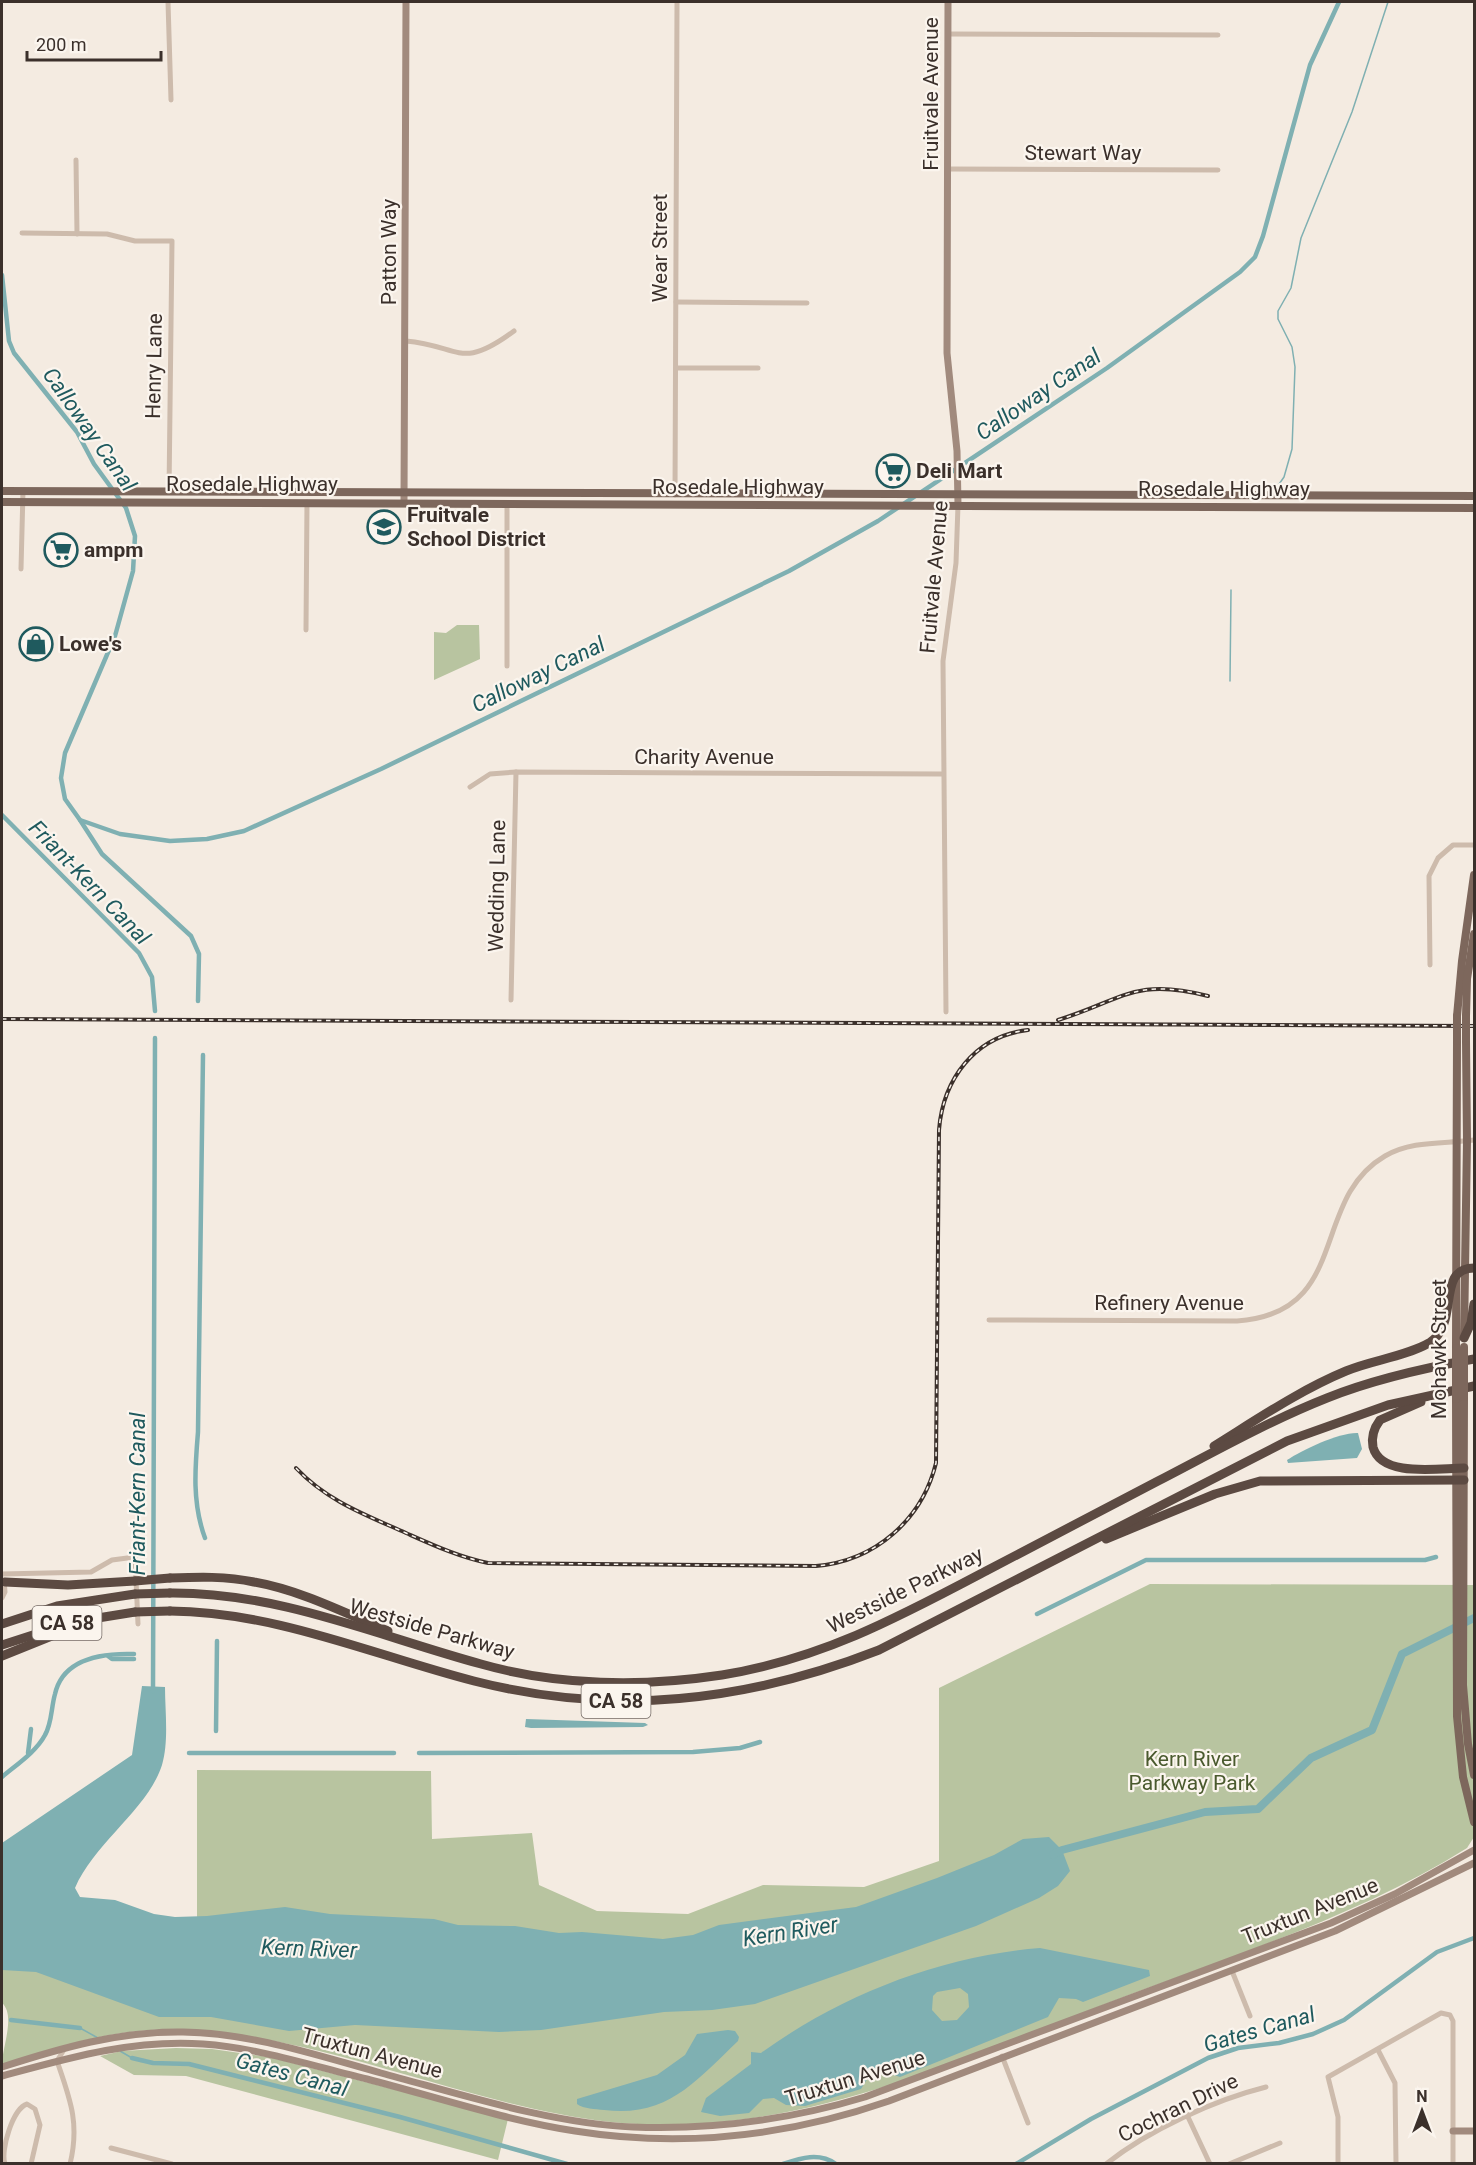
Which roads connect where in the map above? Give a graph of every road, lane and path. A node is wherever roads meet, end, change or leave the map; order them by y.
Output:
1 (168, 2) edge
2 (406, 2) edge
3 (677, 2) edge
4 (948, 2) edge
5 (948, 34) junction
6 (1218, 35) dead end
7 (171, 100) dead end
8 (76, 160) dead end
9 (947, 169) junction
10 (1218, 170) dead end
11 (22, 233) dead end
12 (77, 234) junction
13 (676, 302) junction
14 (807, 303) dead end
15 (514, 331) dead end
16 (406, 341) junction
17 (676, 368) junction
18 (758, 368) dead end
19 (2, 491) edge
20 (23, 491) junction
21 (169, 492) junction
22 (226, 492) junction
23 (404, 494) junction
24 (512, 494) junction
25 (567, 494) junction
26 (675, 495) junction
27 (744, 495) junction
28 (958, 495) junction
29 (1474, 496) edge
30 (130, 497) junction
31 (2, 502) edge
32 (23, 502) junction
33 (169, 502) junction
34 (307, 502) junction
35 (404, 503) junction
36 (457, 503) junction
37 (507, 504) junction
38 (608, 504) junction
39 (680, 504) junction
40 (958, 506) junction
41 (1474, 508) edge
42 (21, 569) dead end
43 (306, 630) dead end
44 (507, 666) dead end
45 (516, 772) junction
46 (942, 774) junction
47 (470, 787) dead end
48 (1474, 845) edge
49 (1474, 875) edge
50 (1474, 934) edge
51 (1430, 965) dead end
52 (512, 1000) dead end
53 (946, 1012) dead end
54 (1462, 1016) junction
55 (1461, 1041) junction
56 (1471, 1141) edge
57 (1456, 1142) junction
58 (1466, 1270) edge
59 (1474, 1304) edge
60 (989, 1320) dead end
61 (1461, 1344) junction
62 (1474, 1354) edge
63 (1474, 1359) edge
64 (1357, 1387) junction
65 (1474, 1387) edge
66 (1460, 1468) junction
67 (1177, 1471) junction
68 (1460, 1480) junction
69 (1046, 1564) junction
70 (2, 1578) edge
71 (1459, 1589) junction
72 (2, 1598) edge
73 (107, 1615) junction
74 (2, 1624) edge
75 (138, 1624) dead end
76 (2, 1645) edge
77 (435, 1650) junction
78 (2, 1656) edge
79 (1474, 1775) edge
80 (1474, 1822) edge
81 (1474, 1850) edge
82 (1474, 1863) edge
83 (1250, 1954) junction
84 (1232, 1971) junction
85 (1250, 2016) dead end
86 (1037, 2034) junction
87 (66, 2047) junction
88 (1378, 2050) junction
89 (1002, 2056) junction
90 (975, 2057) junction
91 (57, 2061) junction
92 (2, 2067) edge
93 (2, 2076) edge
94 (1266, 2086) dead end
95 (1188, 2117) junction
96 (1028, 2123) dead end
97 (1453, 2131) junction
98 (1474, 2131) edge
99 (1280, 2143) dead end
100 (111, 2148) dead end
101 (137, 2154) junction
102 (5, 2163) edge
103 (31, 2163) edge
104 (70, 2163) edge
105 (135, 2163) edge
106 (172, 2163) edge
107 (1106, 2163) edge
108 (1210, 2163) edge
109 (1229, 2163) edge
110 (1338, 2163) edge
111 (1396, 2163) edge
112 (1453, 2163) edge

1 - 7 street
2 - 16 main road, Patton Way
3 - 13 street, Wear Street
4 - 5 main road, Fruitvale Avenue
5 - 6 street
5 - 9 main road, Fruitvale Avenue
8 - 12 street
9 - 10 street, Stewart Way
9 - 28 main road, Fruitvale Avenue
11 - 12 street
12 - 21 street, Henry Lane
13 - 14 street
13 - 17 street, Wear Street
15 - 16 street
16 - 23 main road, Patton Way
17 - 18 street
17 - 26 street, Wear Street
19 - 20 main road, Rosedale Highway
20 - 30 main road, Rosedale Highway
20 - 32 street
21 - 22 main road, Rosedale Highway
21 - 30 main road, Rosedale Highway
22 - 23 main road, Rosedale Highway
22 - 33 main road
23 - 24 main road, Rosedale Highway
23 - 35 main road, Patton Way
24 - 25 main road, Rosedale Highway
24 - 36 main road
25 - 26 main road, Rosedale Highway
25 - 37 main road
26 - 27 main road, Rosedale Highway
26 - 38 main road
27 - 28 main road, Rosedale Highway
27 - 39 main road
28 - 29 main road, Rosedale Highway
28 - 40 main road, Fruitvale Avenue
30 - 32 main road, Rosedale Highway
30 - 33 main road, Rosedale Highway
31 - 32 main road, Rosedale Highway
32 - 42 street
33 - 34 main road, Rosedale Highway
34 - 35 main road, Rosedale Highway
34 - 43 street
35 - 36 main road, Rosedale Highway
36 - 37 main road, Rosedale Highway
37 - 38 main road, Rosedale Highway
37 - 44 street
38 - 39 main road, Rosedale Highway
39 - 40 main road, Rosedale Highway
40 - 41 main road, Rosedale Highway
40 - 46 street, Fruitvale Avenue
45 - 46 street, Charity Avenue
45 - 47 street, Charity Avenue
45 - 52 street, Wedding Lane
46 - 53 street, Fruitvale Avenue
48 - 51 street
49 - 54 main road, Mohawk Street
50 - 54 main road, Mohawk Street
54 - 55 main road, Mohawk Street, bridge
55 - 56 main road, Mohawk Street
55 - 57 main road, Mohawk Street
56 - 57 street, Refinery Avenue
56 - 58 main road, Mohawk Street
57 - 58 main road, Mohawk Street
57 - 60 street, Refinery Avenue
58 - 61 main road, Mohawk Street
58 - 61 main road, Mohawk Street
58 - 67 highway
59 - 61 highway
61 - 66 main road, Mohawk Street, bridge
62 - 64 highway
63 - 64 highway, Westside Parkway
64 - 67 highway, Westside Parkway
65 - 66 highway
65 - 69 highway, Westside Parkway
66 - 68 main road, Mohawk Street
67 - 77 highway, Westside Parkway / CA 58
68 - 69 highway
68 - 71 main road, Mohawk Street
69 - 73 highway, Westside Parkway / CA 58, bridge
70 - 72 street
70 - 75 street
70 - 77 highway, bridge
71 - 79 main road, Mohawk Street
71 - 80 main road, Mohawk Street
73 - 76 highway, Westside Parkway / CA 58
73 - 78 highway
74 - 77 highway, Westside Parkway / CA 58, bridge
81 - 83 main road, Truxtun Avenue
82 - 84 main road, Truxtun Avenue
83 - 84 main road
83 - 86 main road, Truxtun Avenue
84 - 85 street
84 - 89 main road, Truxtun Avenue
86 - 89 main road
86 - 90 main road, Truxtun Avenue
87 - 90 main road, Truxtun Avenue
87 - 91 street
87 - 92 main road, Truxtun Avenue
88 - 97 street
88 - 110 street
88 - 111 street
89 - 90 main road
89 - 91 main road, Truxtun Avenue
89 - 96 street
91 - 93 main road, Truxtun Avenue
91 - 104 street
94 - 95 street, Cochran Drive
95 - 107 street, Cochran Drive
95 - 108 street
97 - 98 main road
97 - 112 street
99 - 109 street
100 - 101 street
101 - 105 street
101 - 106 street
102 - 103 street

